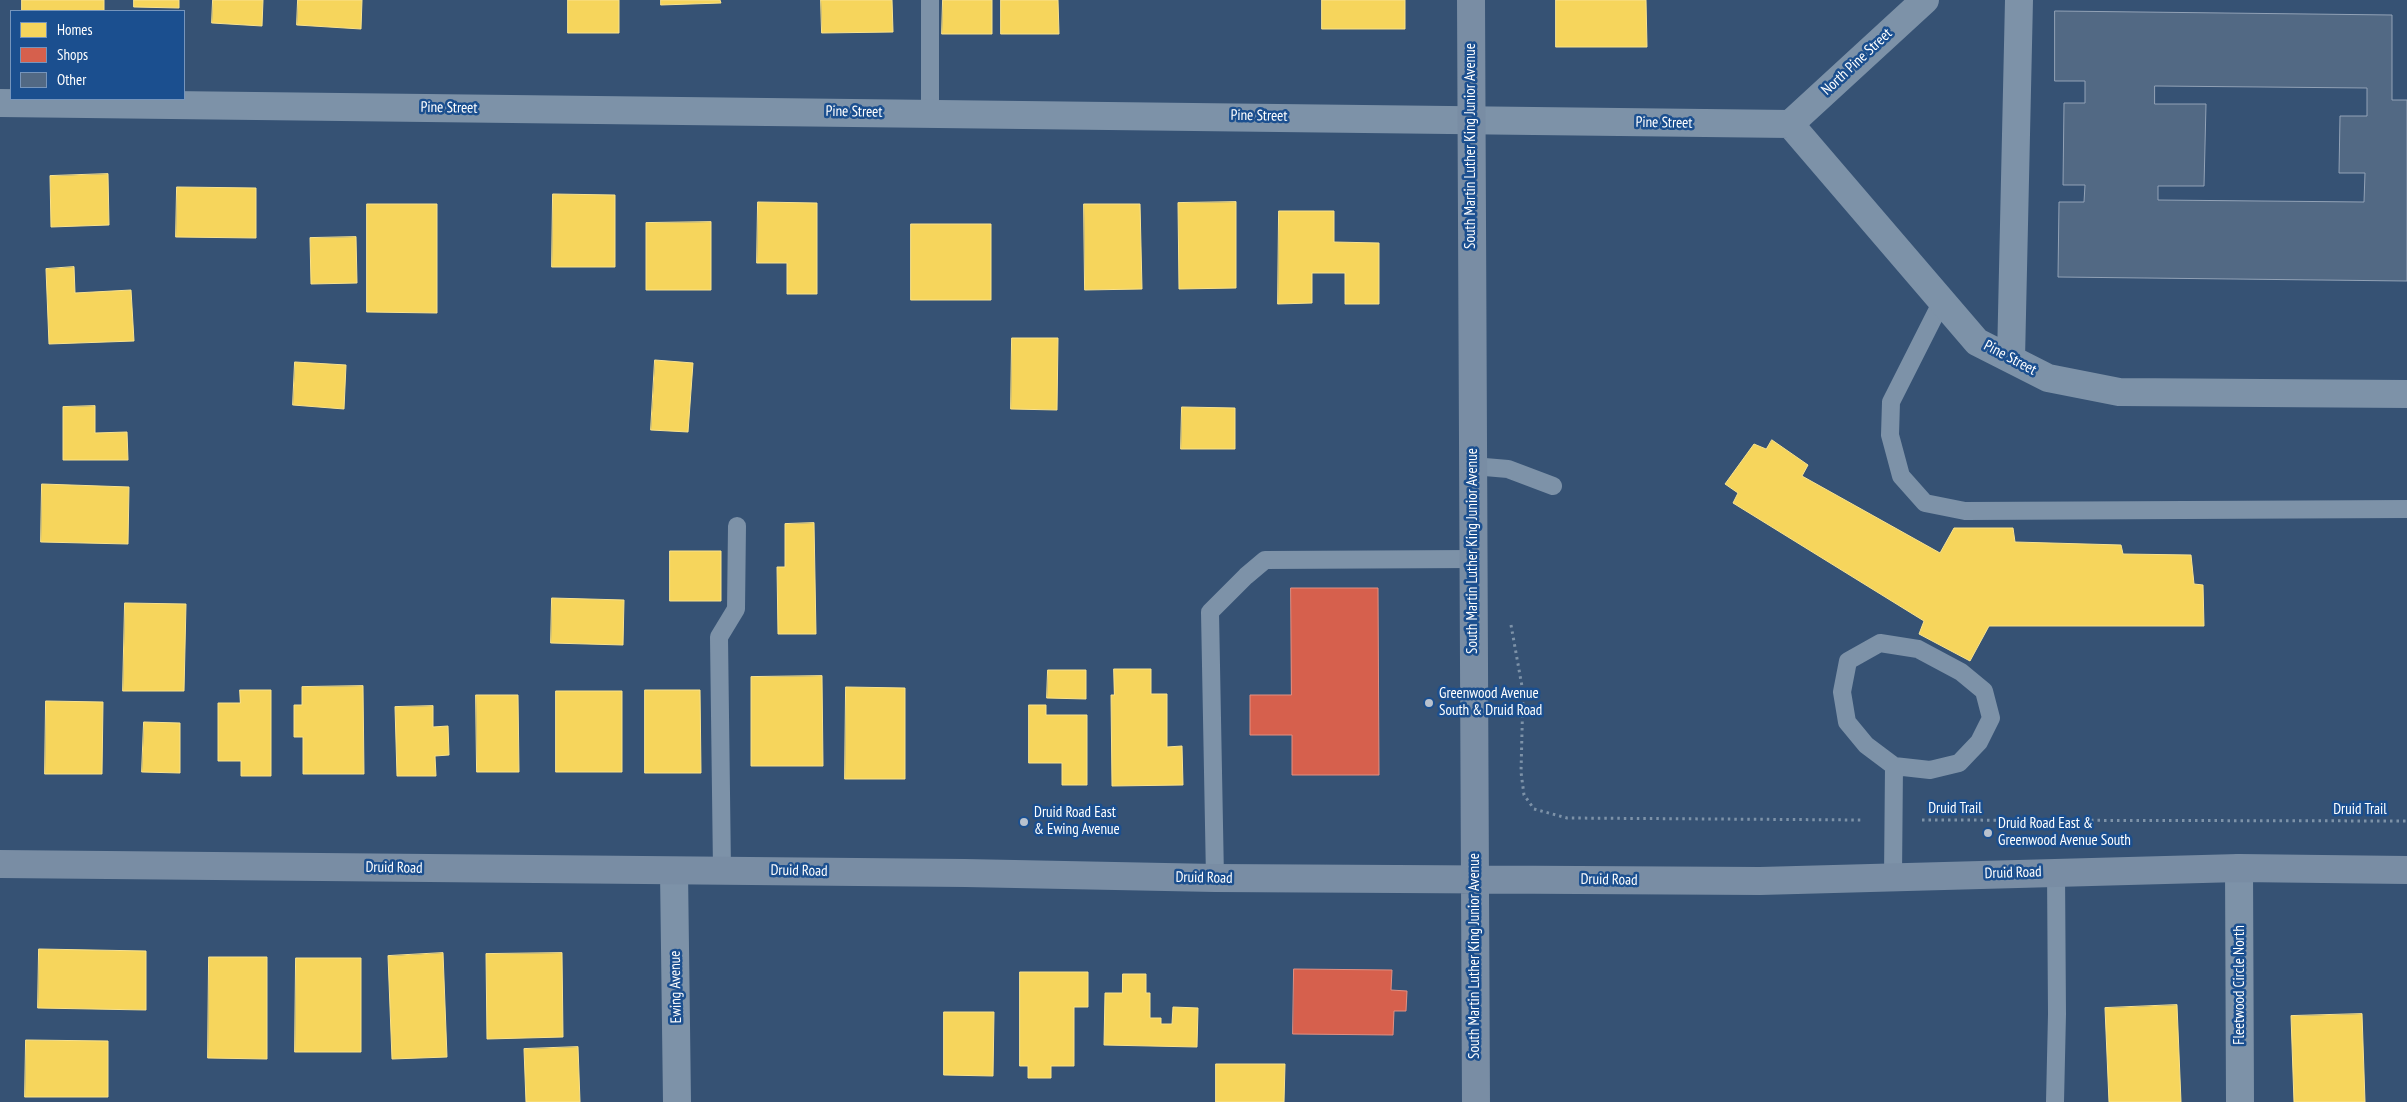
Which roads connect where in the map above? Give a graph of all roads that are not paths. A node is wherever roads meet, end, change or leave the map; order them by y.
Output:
1 (930, 0) edge
2 (1471, 0) edge
3 (1925, 0) edge
4 (2019, 0) edge
5 (0, 103) edge
6 (930, 113) junction
7 (1472, 119) junction
8 (1790, 124) junction
9 (1942, 301) junction
10 (2011, 359) junction
11 (2407, 394) edge
12 (1473, 466) junction
13 (1553, 486) dead end
14 (2407, 509) edge
15 (737, 526) dead end
16 (1473, 559) junction
17 (1894, 766) junction
18 (0, 864) edge
19 (2239, 868) junction
20 (722, 870) junction
21 (2407, 870) edge
22 (674, 871) junction
23 (2056, 872) junction
24 (1893, 877) junction
25 (1214, 878) junction
26 (1475, 878) junction
27 (677, 1102) edge
28 (1476, 1102) edge
29 (2055, 1102) edge
30 (2240, 1102) edge

1 - 6 lane
2 - 7 street, South Martin Luther King Junior Avenue
3 - 8 street, North Pine Street
4 - 10 street
5 - 6 street, Pine Street
6 - 7 street, Pine Street
7 - 8 street, Pine Street
7 - 12 street, South Martin Luther King Junior Avenue
8 - 9 street, Pine Street
9 - 10 street, Pine Street
9 - 14 lane
10 - 11 street, Pine Street
12 - 13 lane
12 - 16 street, South Martin Luther King Junior Avenue
15 - 20 lane
16 - 25 lane
16 - 26 street, South Martin Luther King Junior Avenue
17 - 17 lane
17 - 24 lane
18 - 22 street, Druid Road
19 - 21 street, Druid Road
19 - 23 street, Druid Road
19 - 30 street, Fleetwood Circle North
20 - 22 street, Druid Road
20 - 25 street, Druid Road
22 - 27 street, Ewing Avenue
23 - 24 street, Druid Road
23 - 29 lane
24 - 26 street, Druid Road
25 - 26 street, Druid Road
26 - 28 street, South Martin Luther King Junior Avenue

